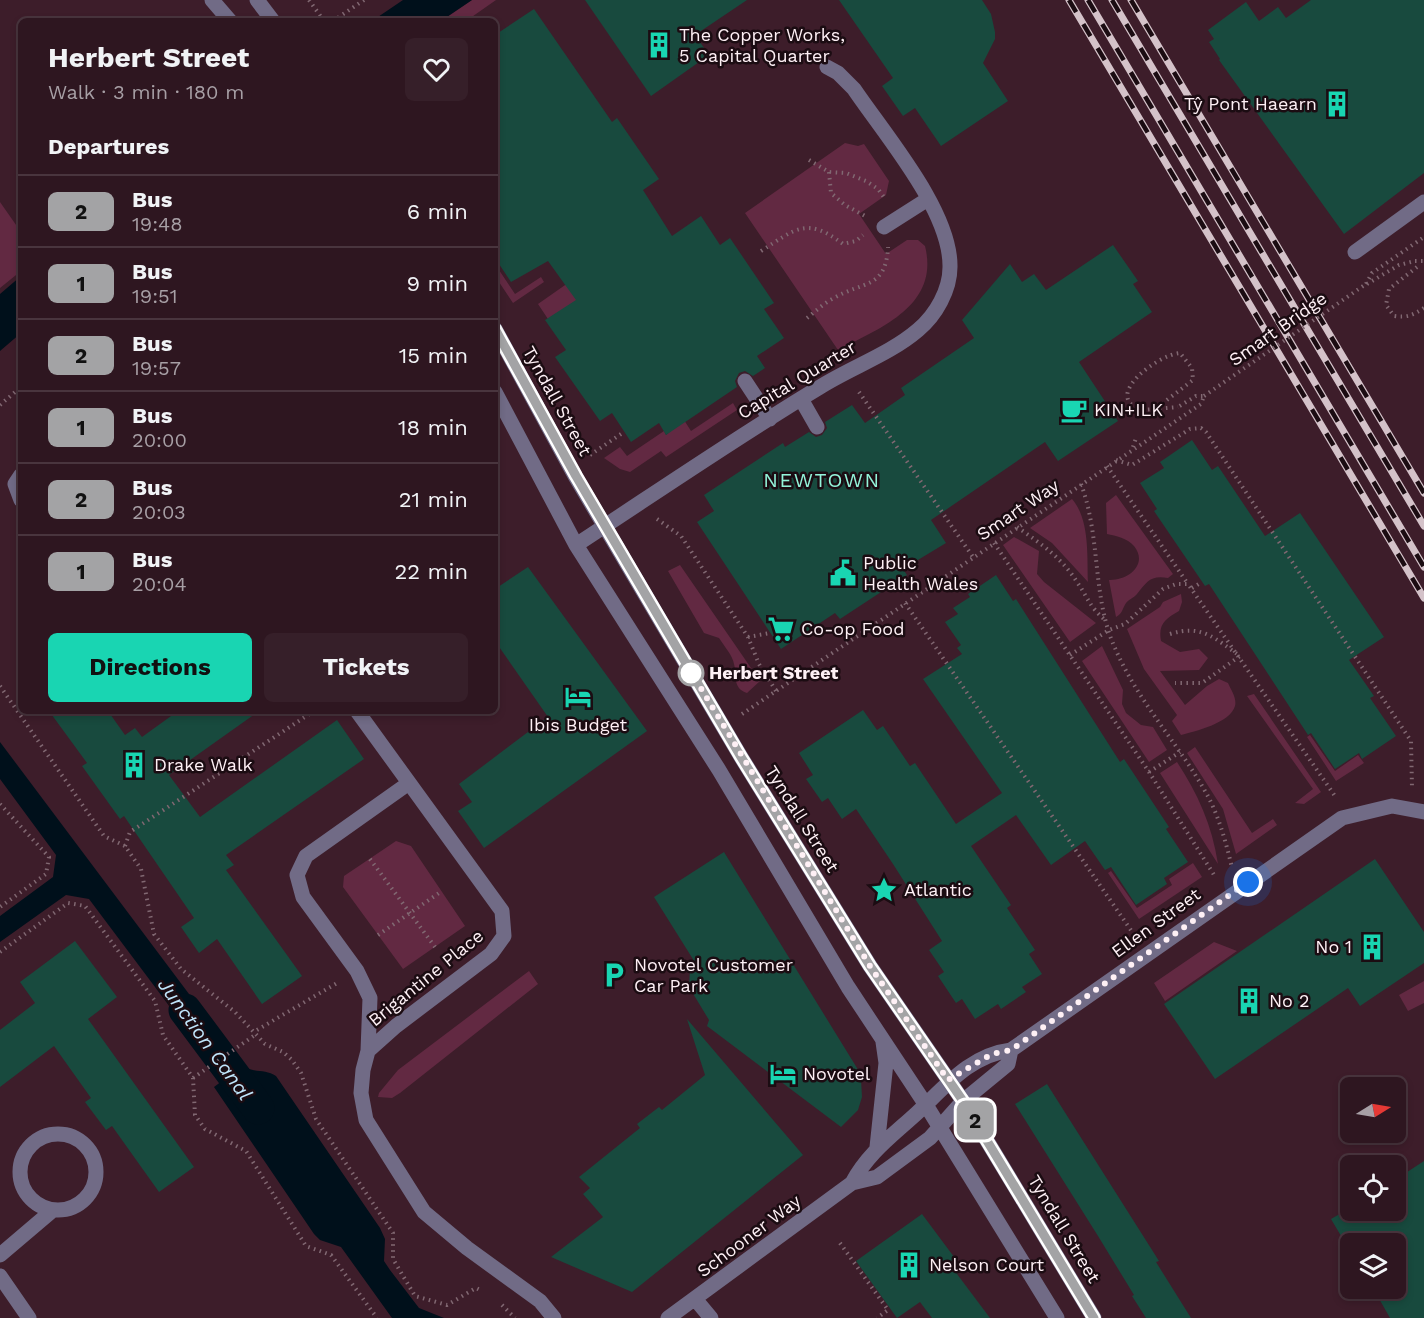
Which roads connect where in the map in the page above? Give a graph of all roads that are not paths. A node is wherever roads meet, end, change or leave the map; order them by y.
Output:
1 (212, 0) edge
2 (257, 0) edge
3 (227, 18) edge
4 (271, 18) edge
5 (828, 66) dead end
6 (928, 198) junction
7 (1424, 202) edge
8 (889, 222) road end
9 (1355, 252) dead end
10 (498, 334) edge
11 (745, 381) dead end
12 (498, 398) edge
13 (801, 399) junction
14 (770, 419) junction
15 (817, 427) dead end
16 (604, 526) junction
17 (576, 545) junction
18 (359, 714) edge
19 (410, 783) junction
20 (1418, 811) edge
21 (883, 1039) junction
22 (1011, 1050) junction
23 (368, 1051) junction
24 (948, 1080) junction
25 (963, 1101) junction
26 (926, 1105) junction
27 (940, 1130) junction
28 (877, 1147) junction
29 (852, 1183) junction
30 (53, 1210) junction
31 (0, 1255) edge
32 (0, 1276) edge
33 (696, 1300) junction
34 (30, 1318) edge
35 (554, 1318) edge
36 (668, 1318) edge
37 (711, 1318) edge
38 (1057, 1318) edge
39 (1094, 1318) edge

1 - 3 street
2 - 4 street
5 - 6 street, Capital Quarter
6 - 8 street
6 - 13 street, Capital Quarter
7 - 9 street
10 - 16 street, Tyndall Street
11 - 14 street
12 - 17 street
13 - 14 street, Capital Quarter
13 - 15 street
14 - 16 street, Capital Quarter
16 - 17 street, Capital Quarter
16 - 24 street, Tyndall Street
17 - 21 street
18 - 19 street, Brigantine Place
19 - 23 street, Brigantine Place
19 - 23 street, Brigantine Place
20 - 22 street, Ellen Street
21 - 26 street
21 - 28 street
22 - 24 street, Ellen Street
22 - 25 street, Ellen Street
23 - 35 street, Brigantine Place
24 - 25 street, Tyndall Street
24 - 26 street, Ellen Street
25 - 27 street, Ellen Street
25 - 39 street, Tyndall Street
26 - 27 street
26 - 28 street, Schooner Way
27 - 29 street, Schooner Way
27 - 38 street
28 - 29 street, Schooner Way
29 - 33 street, Schooner Way
30 - 30 street
30 - 31 street
32 - 34 street
33 - 36 street, Schooner Way
33 - 37 street

